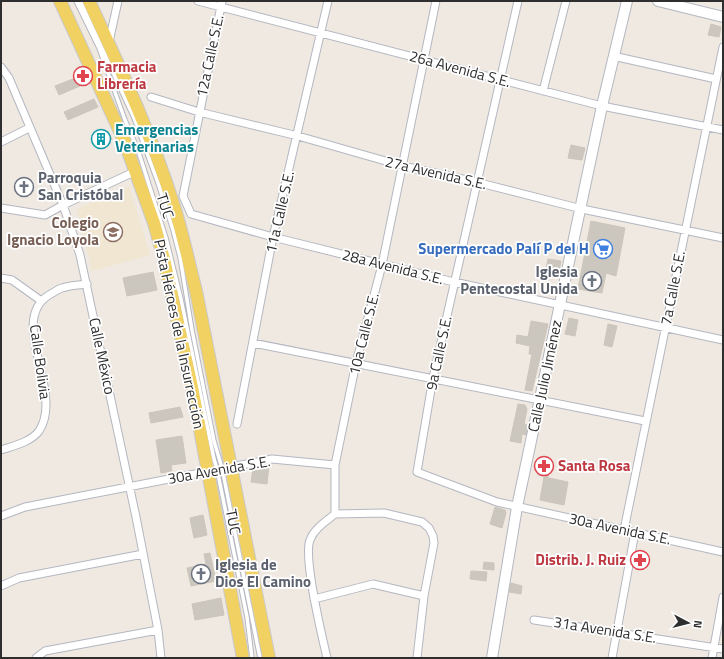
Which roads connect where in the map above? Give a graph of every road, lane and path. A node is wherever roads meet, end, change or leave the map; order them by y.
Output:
1 (60, 1) edge
2 (76, 1) edge
3 (80, 1) edge
4 (89, 1) edge
5 (118, 1) edge
6 (198, 1) edge
7 (328, 1) edge
8 (436, 1) edge
9 (518, 1) edge
10 (566, 1) edge
11 (627, 1) edge
12 (658, 1) edge
13 (221, 4) edge
14 (723, 17) edge
15 (321, 32) junction
16 (109, 43) junction
17 (723, 47) edge
18 (613, 56) junction
19 (425, 60) junction
20 (1, 67) edge
21 (716, 79) junction
22 (500, 80) junction
23 (542, 91) junction
24 (151, 96) dead end
25 (602, 106) junction
26 (199, 112) junction
27 (707, 127) junction
28 (29, 128) junction
29 (723, 130) edge
30 (298, 136) junction
31 (1, 142) edge
32 (403, 166) junction
33 (136, 171) junction
34 (476, 182) junction
35 (63, 204) junction
36 (1, 208) edge
37 (582, 209) junction
38 (684, 231) junction
39 (273, 238) junction
40 (723, 238) edge
41 (382, 265) junction
42 (1, 278) edge
43 (454, 282) junction
44 (87, 284) junction
45 (40, 300) junction
46 (560, 304) junction
47 (666, 326) junction
48 (723, 340) edge
49 (253, 343) junction
50 (356, 363) junction
51 (433, 378) junction
52 (540, 400) junction
53 (645, 421) junction
54 (237, 424) dead end
55 (1, 450) edge
56 (334, 465) junction
57 (219, 468) junction
58 (417, 472) joint
59 (128, 487) junction
60 (517, 507) junction
61 (335, 514) junction
62 (1, 516) edge
63 (624, 530) junction
64 (635, 532) junction
65 (723, 552) edge
66 (143, 554) junction
67 (1, 586) edge
68 (424, 596) junction
69 (723, 597) edge
70 (314, 599) junction
71 (534, 620) dead end
72 (158, 630) junction
73 (617, 632) junction
74 (714, 648) junction
75 (723, 650) edge
76 (36, 658) edge
77 (160, 658) edge
78 (243, 658) edge
79 (252, 658) edge
80 (260, 658) edge
81 (269, 658) edge
82 (326, 658) edge
83 (417, 658) edge
84 (492, 658) edge
85 (612, 658) edge
86 (712, 658) edge

1 - 33 main road, Pista Héroes de la Insurrección
2 - 57 lane, TUC
3 - 57 lane, TUC
4 - 16 main road, Pista Héroes de la Insurrección
5 - 16 street
6 - 13 street, 26a Avenida S.E.
7 - 15 street, 11a Calle S.E.
8 - 19 street, 10a Calle S.E.
9 - 22 street, 9a Calle S.E.
10 - 23 street
11 - 18 main road, Calle Julio Jiménez
12 - 14 main road
13 - 15 street, 26a Avenida S.E.
13 - 26 street, 12a Calle S.E.
15 - 19 street, 26a Avenida S.E.
15 - 30 street, 11a Calle S.E.
16 - 57 main road, Pista Héroes de la Insurrección
17 - 21 street, 7a Calle S.E.
18 - 21 street
18 - 25 main road, Calle Julio Jiménez
19 - 22 street, 26a Avenida S.E.
19 - 32 street, 10a Calle S.E.
20 - 28 street, Calle México
21 - 27 street, 7a Calle S.E.
22 - 23 street, 26a Avenida S.E.
22 - 34 street, 9a Calle S.E.
23 - 25 street, 26a Avenida S.E.
24 - 26 street, 27a Avenida S.E.
25 - 27 street, 26a Avenida S.E.
25 - 37 main road, Calle Julio Jiménez
26 - 30 street, 27a Avenida S.E.
26 - 39 street, 28a Avenida S.E.
27 - 29 street, 26a Avenida S.E.
27 - 38 street, 7a Calle S.E.
28 - 31 street
28 - 35 street, Calle México
30 - 32 street, 27a Avenida S.E.
30 - 39 street, 11a Calle S.E.
32 - 34 street, 27a Avenida S.E.
32 - 41 street, 10a Calle S.E.
33 - 35 street
33 - 57 main road, Pista Héroes de la Insurrección
34 - 37 street, 27a Avenida S.E.
34 - 43 street, 9a Calle S.E.
35 - 36 street
35 - 44 street, Calle México
37 - 38 street, 27a Avenida S.E.
37 - 46 main road, Calle Julio Jiménez
38 - 40 street, 27a Avenida S.E.
38 - 47 street, 7a Calle S.E.
39 - 41 street, 28a Avenida S.E.
39 - 49 street, 11a Calle S.E.
41 - 43 street, 28a Avenida S.E.
41 - 50 street, 10a Calle S.E.
42 - 45 street
43 - 46 street, 28a Avenida S.E.
43 - 51 street, 9a Calle S.E.
44 - 45 street
44 - 59 street, Calle México
45 - 55 street, Calle Bolivia
46 - 47 street, 28a Avenida S.E.
46 - 52 main road, Calle Julio Jiménez
47 - 48 street, 28a Avenida S.E.
47 - 53 street, 7a Calle S.E.
49 - 50 street
49 - 54 street, 11a Calle S.E.
50 - 51 street
50 - 56 street, 10a Calle S.E.
51 - 52 street
51 - 58 street, 9a Calle S.E.
52 - 53 street
52 - 60 main road, Calle Julio Jiménez
53 - 63 street, 7a Calle S.E.
56 - 57 street, 30a Avenida S.E.
56 - 61 street, 10a Calle S.E.
57 - 59 street, 30a Avenida S.E.
57 - 78 main road, Pista Héroes de la Insurrección
57 - 79 lane, TUC
57 - 80 lane, TUC
57 - 81 main road, Pista Héroes de la Insurrección
58 - 60 street, 30a Avenida S.E.
59 - 62 street, 30a Avenida S.E.
59 - 66 street, Calle México
60 - 63 street, 30a Avenida S.E.
60 - 84 main road, Calle Julio Jiménez
61 - 68 street
61 - 70 street
63 - 64 street, 30a Avenida S.E.
64 - 65 street, 30a Avenida S.E.
64 - 73 street
66 - 67 street
66 - 72 street, Calle México
68 - 70 street
68 - 83 street
69 - 74 street
70 - 82 street
71 - 73 street, 31a Avenida S.E.
72 - 76 street
72 - 77 street, Calle México
73 - 74 street, 31a Avenida S.E.
73 - 85 street
74 - 75 street, 31a Avenida S.E.
74 - 86 street

